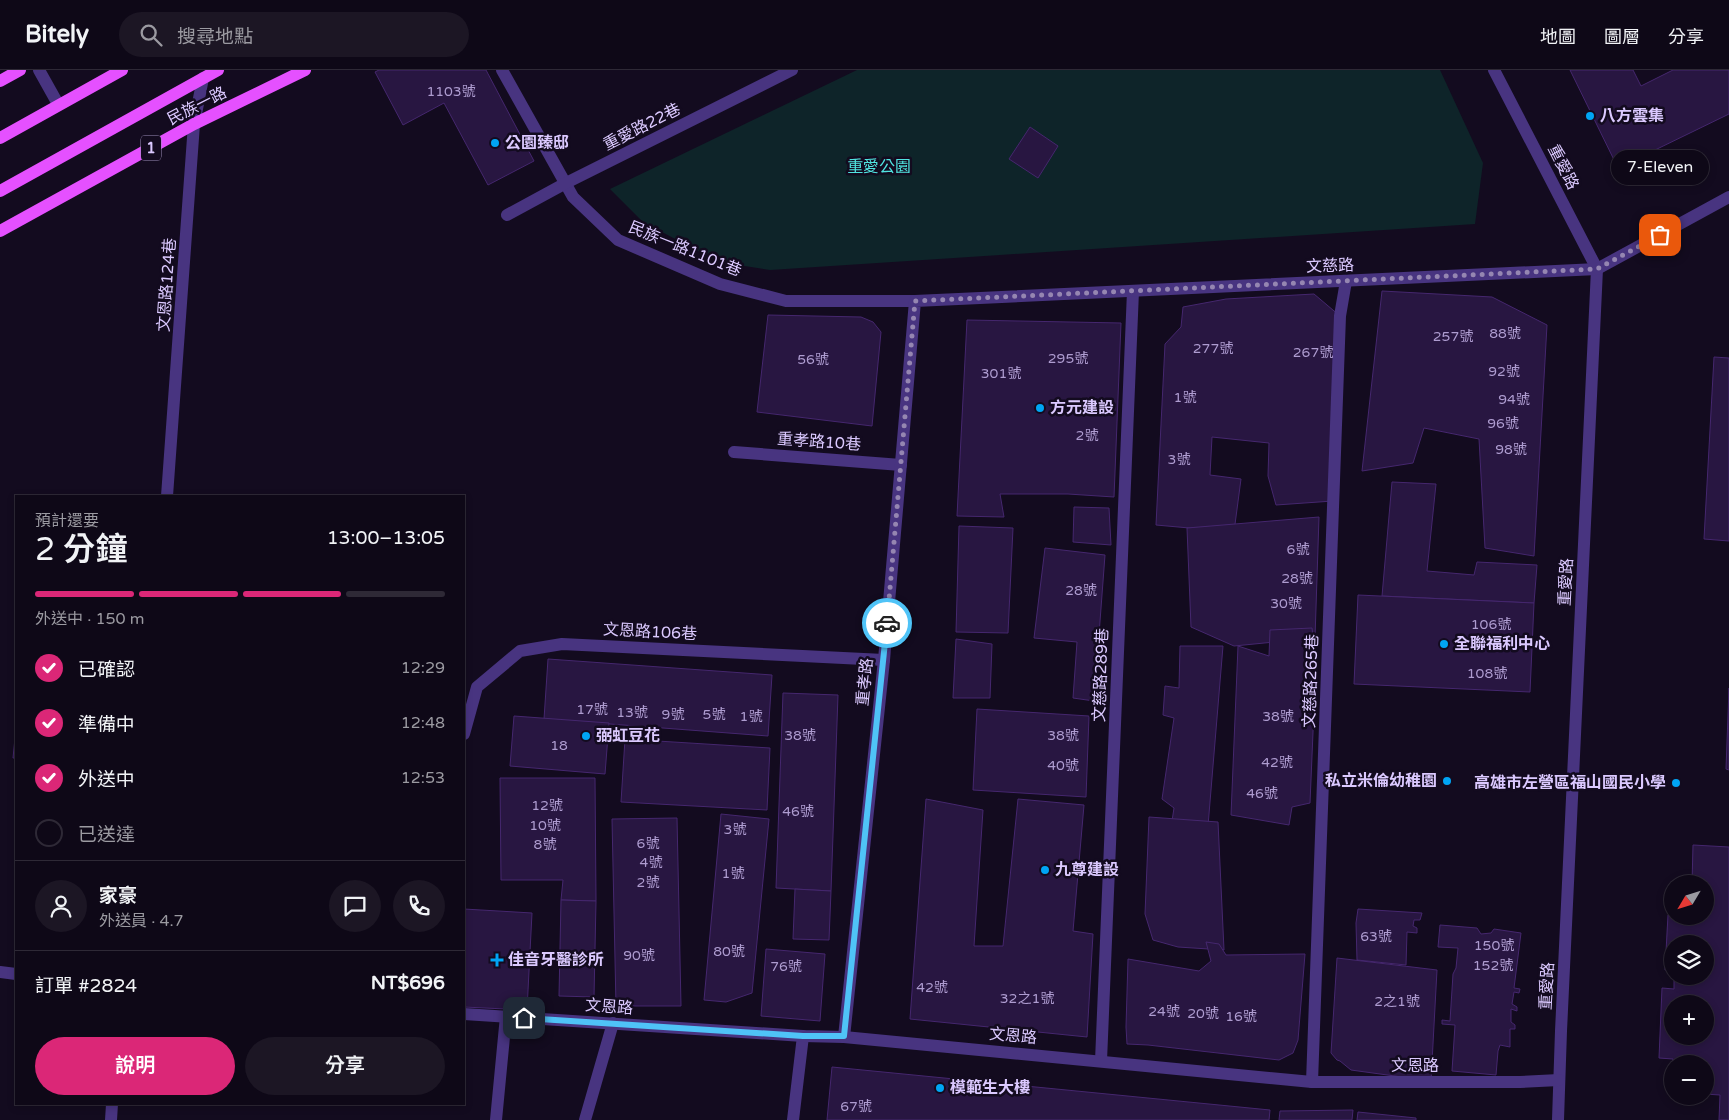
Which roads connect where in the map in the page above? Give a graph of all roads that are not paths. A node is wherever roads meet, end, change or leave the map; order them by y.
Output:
1 (20, 70) edge
2 (39, 70) edge
3 (122, 70) edge
4 (218, 70) edge
5 (305, 70) edge
6 (502, 70) edge
7 (792, 70) edge
8 (1494, 70) edge
9 (203, 78) junction
10 (0, 81) edge
11 (58, 104) junction
12 (194, 124) junction
13 (0, 138) edge
14 (566, 184) junction
15 (0, 191) edge
16 (1729, 197) edge
17 (507, 215) dead end
18 (0, 231) edge
19 (1597, 269) junction
20 (1346, 281) junction
21 (1133, 290) junction
22 (915, 301) junction
23 (734, 452) dead end
24 (901, 465) junction
25 (167, 495) edge
26 (884, 660) junction
27 (465, 730) edge
28 (0, 972) edge
29 (15, 974) edge
30 (465, 1014) edge
31 (506, 1016) junction
32 (613, 1023) junction
33 (803, 1036) junction
34 (844, 1036) junction
35 (1100, 1061) junction
36 (1559, 1080) junction
37 (1312, 1082) junction
38 (112, 1105) edge
39 (111, 1120) edge
40 (496, 1120) edge
41 (585, 1120) edge
42 (793, 1120) edge
43 (1558, 1120) edge

1 - 10 main road
2 - 11 street
3 - 11 main road
4 - 9 main road, 民族一路 / 1
5 - 12 main road, 民族一路 / 1
6 - 14 street, 民族一路1101巷
7 - 14 street, 重愛路22巷
8 - 19 street, 重愛路
9 - 12 street, 文恩路124巷
9 - 15 main road, 民族一路 / 1
11 - 13 main road
12 - 18 main road, 民族一路 / 1
12 - 25 street, 文恩路124巷
14 - 17 street, 重愛路22巷
14 - 22 street, 民族一路1101巷
16 - 19 street, 文慈路
19 - 20 street, 文慈路
19 - 36 street, 重愛路
20 - 21 street, 文慈路
20 - 37 street, 文慈路265巷
21 - 22 street, 文慈路
21 - 35 street, 文慈路289巷
22 - 24 street, 重孝路
23 - 24 street, 重孝路10巷
24 - 26 street, 重孝路
26 - 27 street, 文恩路106巷
26 - 34 street, 重孝路
28 - 29 street
30 - 31 street, 文恩路
31 - 32 street, 文恩路
31 - 40 street
32 - 33 street, 文恩路
32 - 41 street
33 - 34 street, 文恩路
33 - 42 street
34 - 35 street, 文恩路
35 - 37 street, 文恩路
36 - 37 street, 文恩路
36 - 43 street, 重愛路
38 - 39 street

